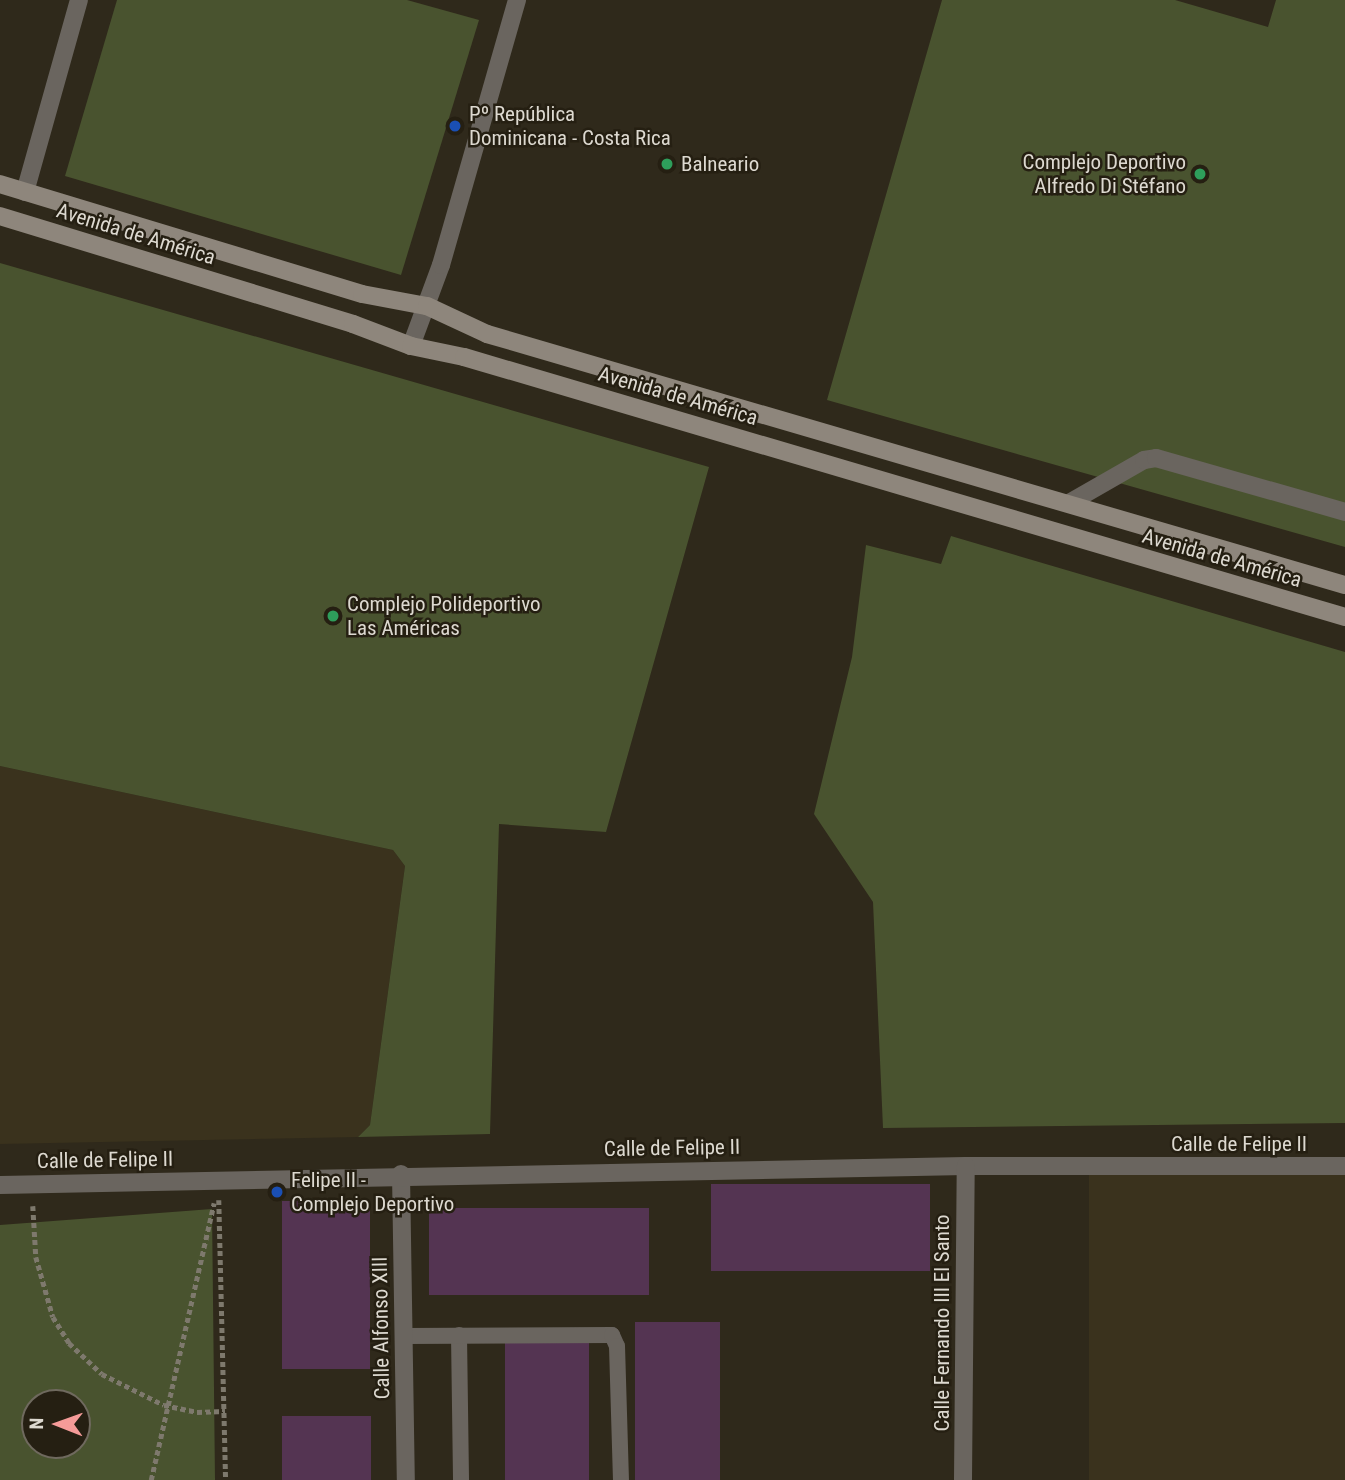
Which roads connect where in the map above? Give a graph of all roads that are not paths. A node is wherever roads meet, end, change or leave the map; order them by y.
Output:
1 (79, 0) edge
2 (513, 1) edge
3 (0, 184) edge
4 (25, 192) junction
5 (0, 216) edge
6 (427, 306) junction
7 (411, 346) junction
8 (1069, 503) junction
9 (1345, 512) edge
10 (1345, 585) edge
11 (1345, 617) edge
12 (966, 1166) junction
13 (1345, 1166) edge
14 (401, 1174) junction
15 (0, 1185) edge
16 (459, 1335) junction
17 (405, 1336) junction
18 (406, 1480) edge
19 (461, 1480) edge
20 (621, 1480) edge
21 (963, 1480) edge

1 - 4 street
2 - 6 street
3 - 4 main road, Avenida de América
4 - 6 main road, Avenida de América
5 - 7 main road, Avenida de América
6 - 7 street
6 - 8 main road, Avenida de América
7 - 11 main road, Avenida de América
8 - 9 street
8 - 10 main road, Avenida de América
12 - 13 street, Calle de Felipe II
12 - 14 street, Calle de Felipe II
12 - 21 street, Calle Fernando III El Santo
14 - 15 street, Calle de Felipe II
14 - 17 street, Calle Alfonso XIII
16 - 17 lane
16 - 19 lane
16 - 20 lane
17 - 18 street, Calle Alfonso XIII

